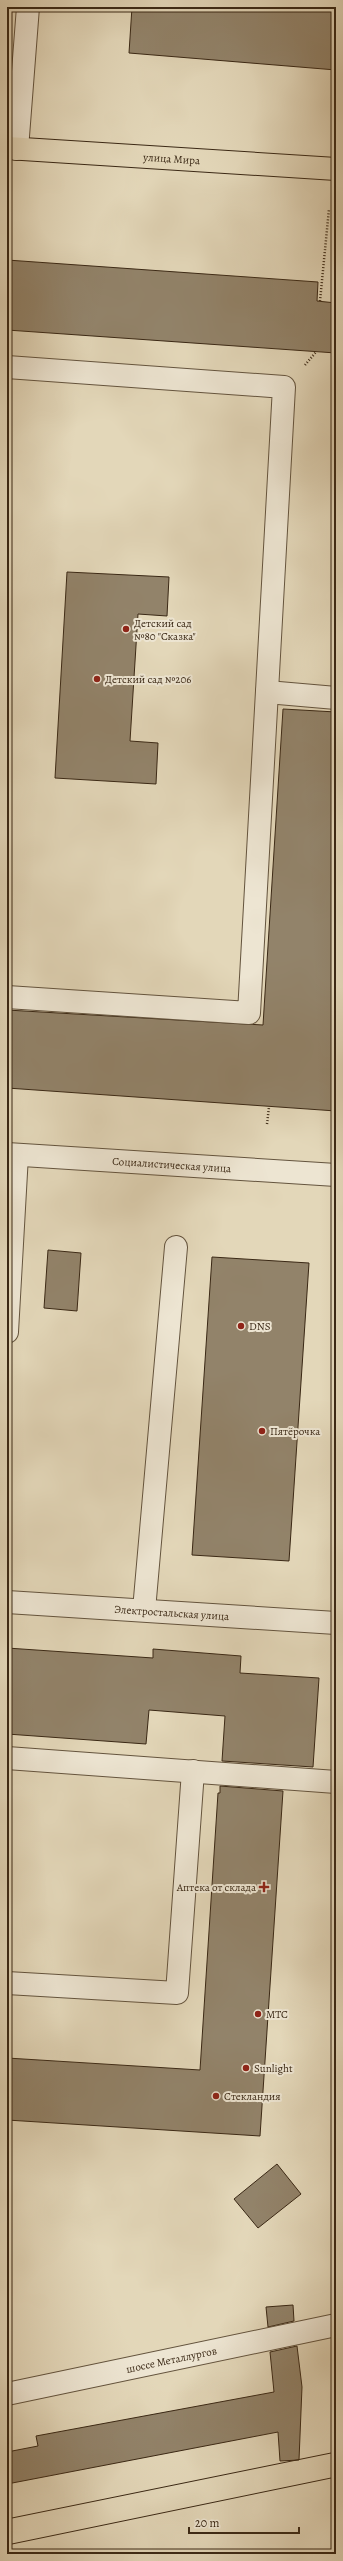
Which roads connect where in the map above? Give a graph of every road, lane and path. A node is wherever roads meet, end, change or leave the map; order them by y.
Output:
1 (28, 7) edge
2 (12, 148) edge
3 (336, 169) edge
4 (328, 209) dead end
5 (320, 301) dead end
6 (7, 367) edge
7 (267, 692) junction
8 (336, 698) edge
9 (7, 998) edge
10 (269, 1107) dead end
11 (267, 1124) dead end
12 (12, 1154) edge
13 (336, 1175) edge
14 (176, 1247) dead end
15 (7, 1332) edge
16 (7, 1602) edge
17 (144, 1610) junction
18 (336, 1623) edge
19 (7, 1758) edge
20 (192, 1771) junction
21 (336, 1782) edge
22 (7, 1983) edge
23 (336, 2325) edge
24 (7, 2394) edge

1 - 2 street
2 - 3 main road, улица Мира
4 - 5 path
6 - 7 street
7 - 8 street
7 - 9 street
10 - 11 path
12 - 13 street, Социалистическая улица
12 - 15 street
14 - 17 street
16 - 17 street, Электростальская улица
17 - 18 street, Электростальская улица
19 - 20 street
20 - 21 street
20 - 22 street
23 - 24 street, шоссе Металлургов

